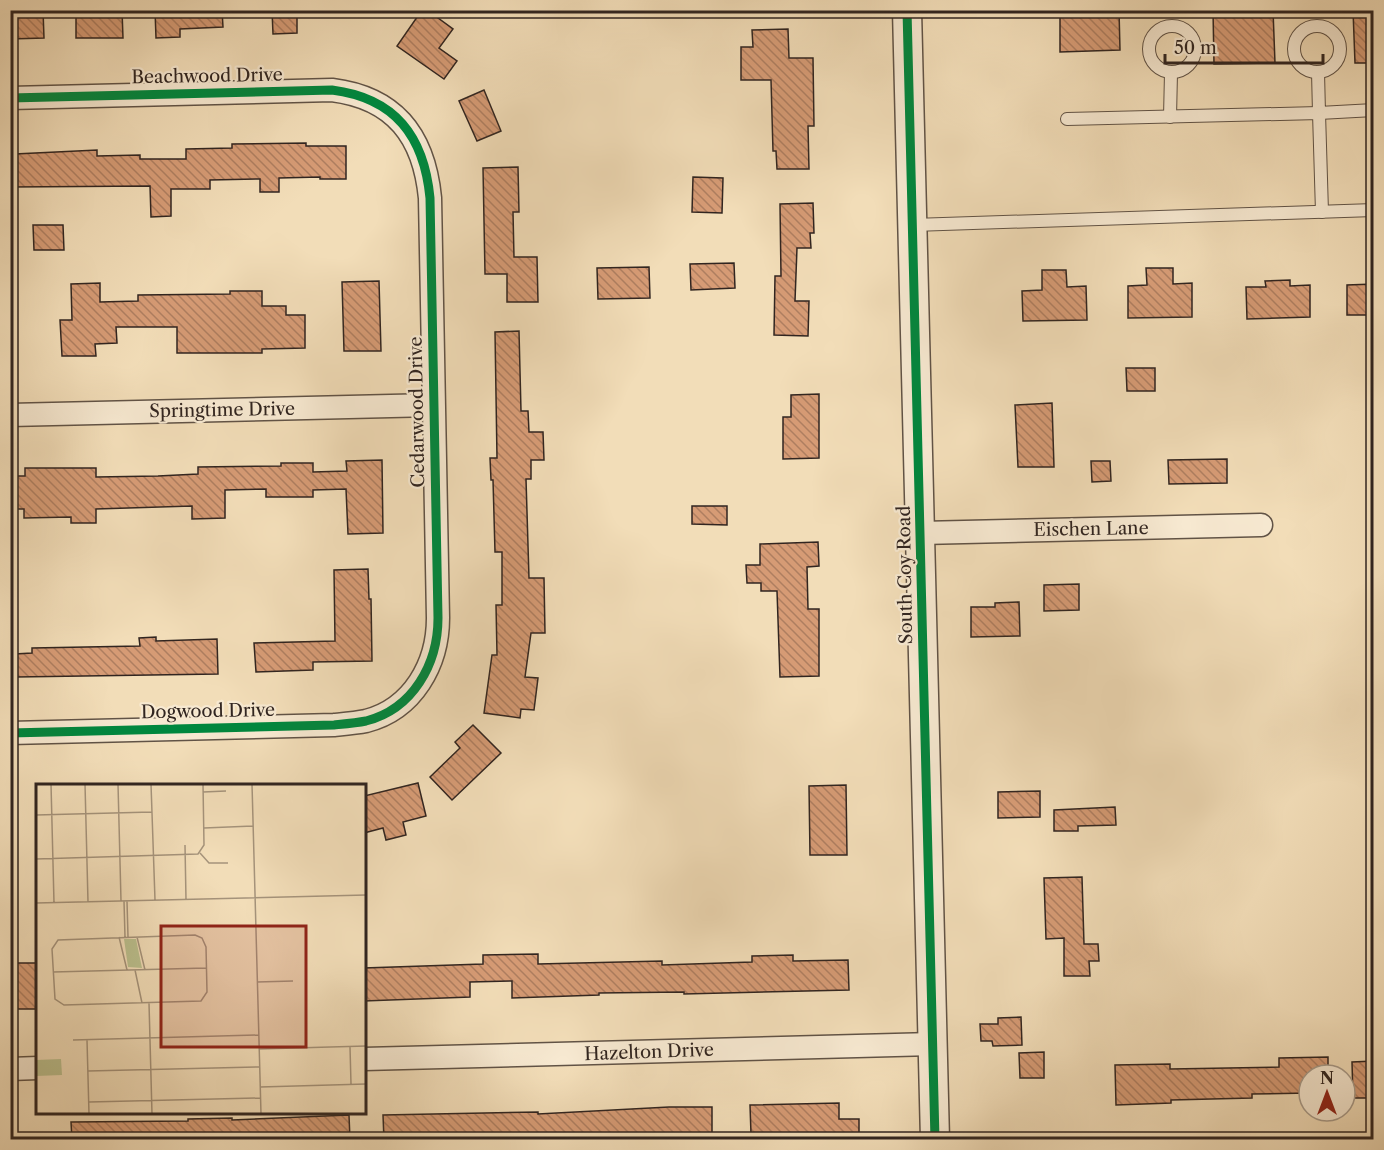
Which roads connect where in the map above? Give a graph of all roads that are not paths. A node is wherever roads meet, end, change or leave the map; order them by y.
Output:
1 (907, 10) edge
2 (1318, 72) dead end
3 (1171, 73) dead end
4 (10, 98) edge
5 (1374, 110) edge
6 (1319, 113) junction
7 (1170, 117) junction
8 (397, 118) joint
9 (1067, 119) dead end
10 (1374, 210) edge
11 (1322, 212) junction
12 (913, 225) junction
13 (433, 405) junction
14 (10, 415) edge
15 (1261, 525) dead end
16 (921, 533) junction
17 (402, 704) joint
18 (10, 733) edge
19 (933, 1044) junction
20 (366, 1059) edge
21 (36, 1068) edge
22 (10, 1069) edge
23 (935, 1140) edge

1 - 12 street, South Coy Road
2 - 6 lane
3 - 7 lane
4 - 8 street, Beachwood Drive
5 - 6 lane
6 - 7 lane
6 - 11 lane
7 - 9 lane
8 - 13 street, Cedarwood Drive
10 - 11 lane
11 - 12 lane
12 - 16 street, South Coy Road
13 - 14 street, Springtime Drive
13 - 17 street, Cedarwood Drive
15 - 16 street, Eischen Lane
16 - 19 street, South Coy Road
17 - 18 street, Dogwood Drive
19 - 20 street, Hazelton Drive
19 - 23 street, South Coy Road
21 - 22 street

